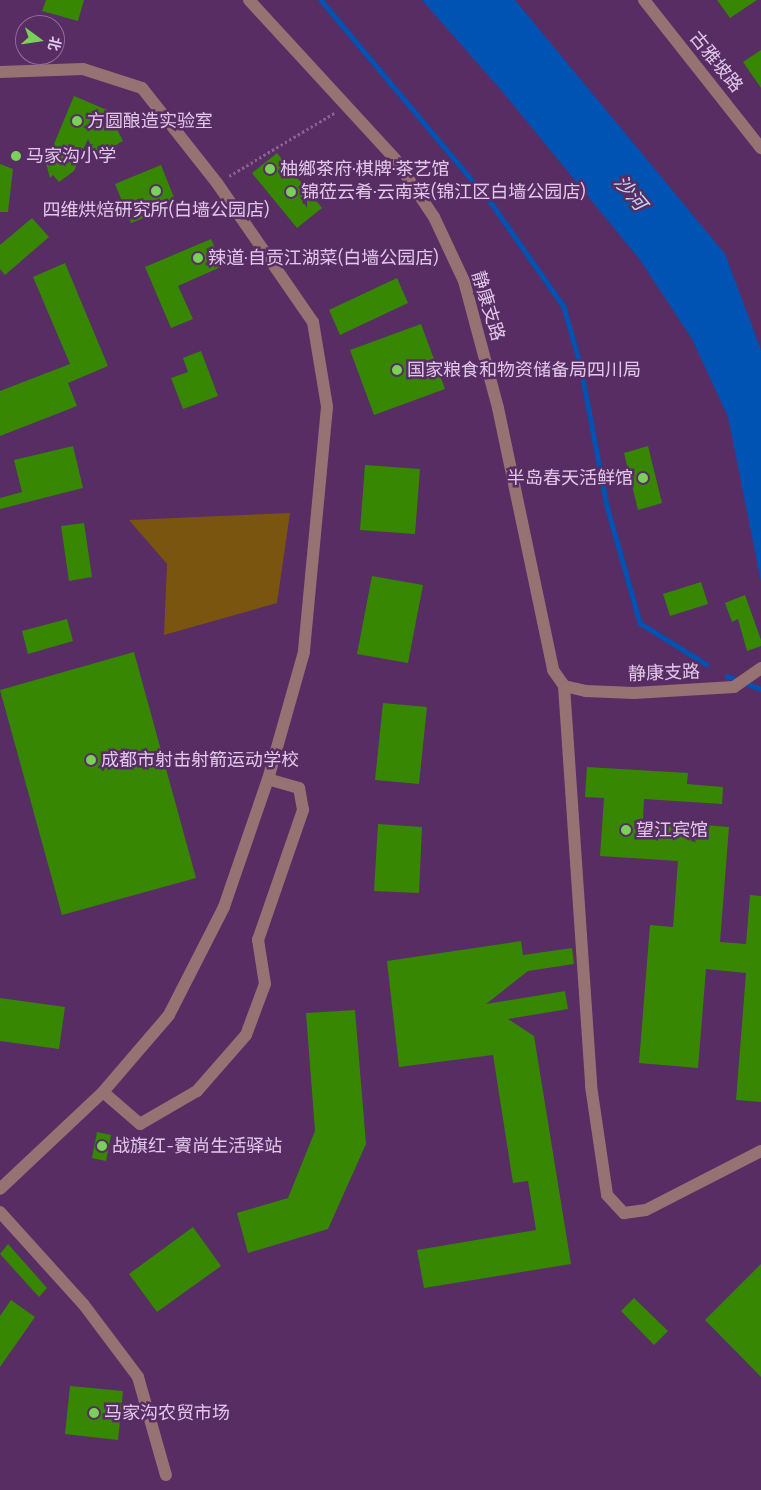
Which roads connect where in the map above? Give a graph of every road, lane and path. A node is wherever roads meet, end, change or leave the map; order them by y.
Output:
1 (249, 0) edge
2 (644, 0) edge
3 (0, 72) edge
4 (346, 106) junction
5 (761, 148) edge
6 (217, 183) junction
7 (761, 668) edge
8 (564, 686) junction
9 (268, 779) junction
10 (103, 1092) junction
11 (761, 1150) edge
12 (0, 1189) edge
13 (0, 1212) edge
14 (166, 1475) dead end

1 - 4 street, 静康支路
2 - 5 street, 古雅坡路
3 - 6 street
4 - 6 path
4 - 8 street, 静康支路
6 - 9 street
7 - 8 street, 静康支路
8 - 11 street, 静康支路
9 - 10 street
9 - 10 street
10 - 12 street
13 - 14 street

